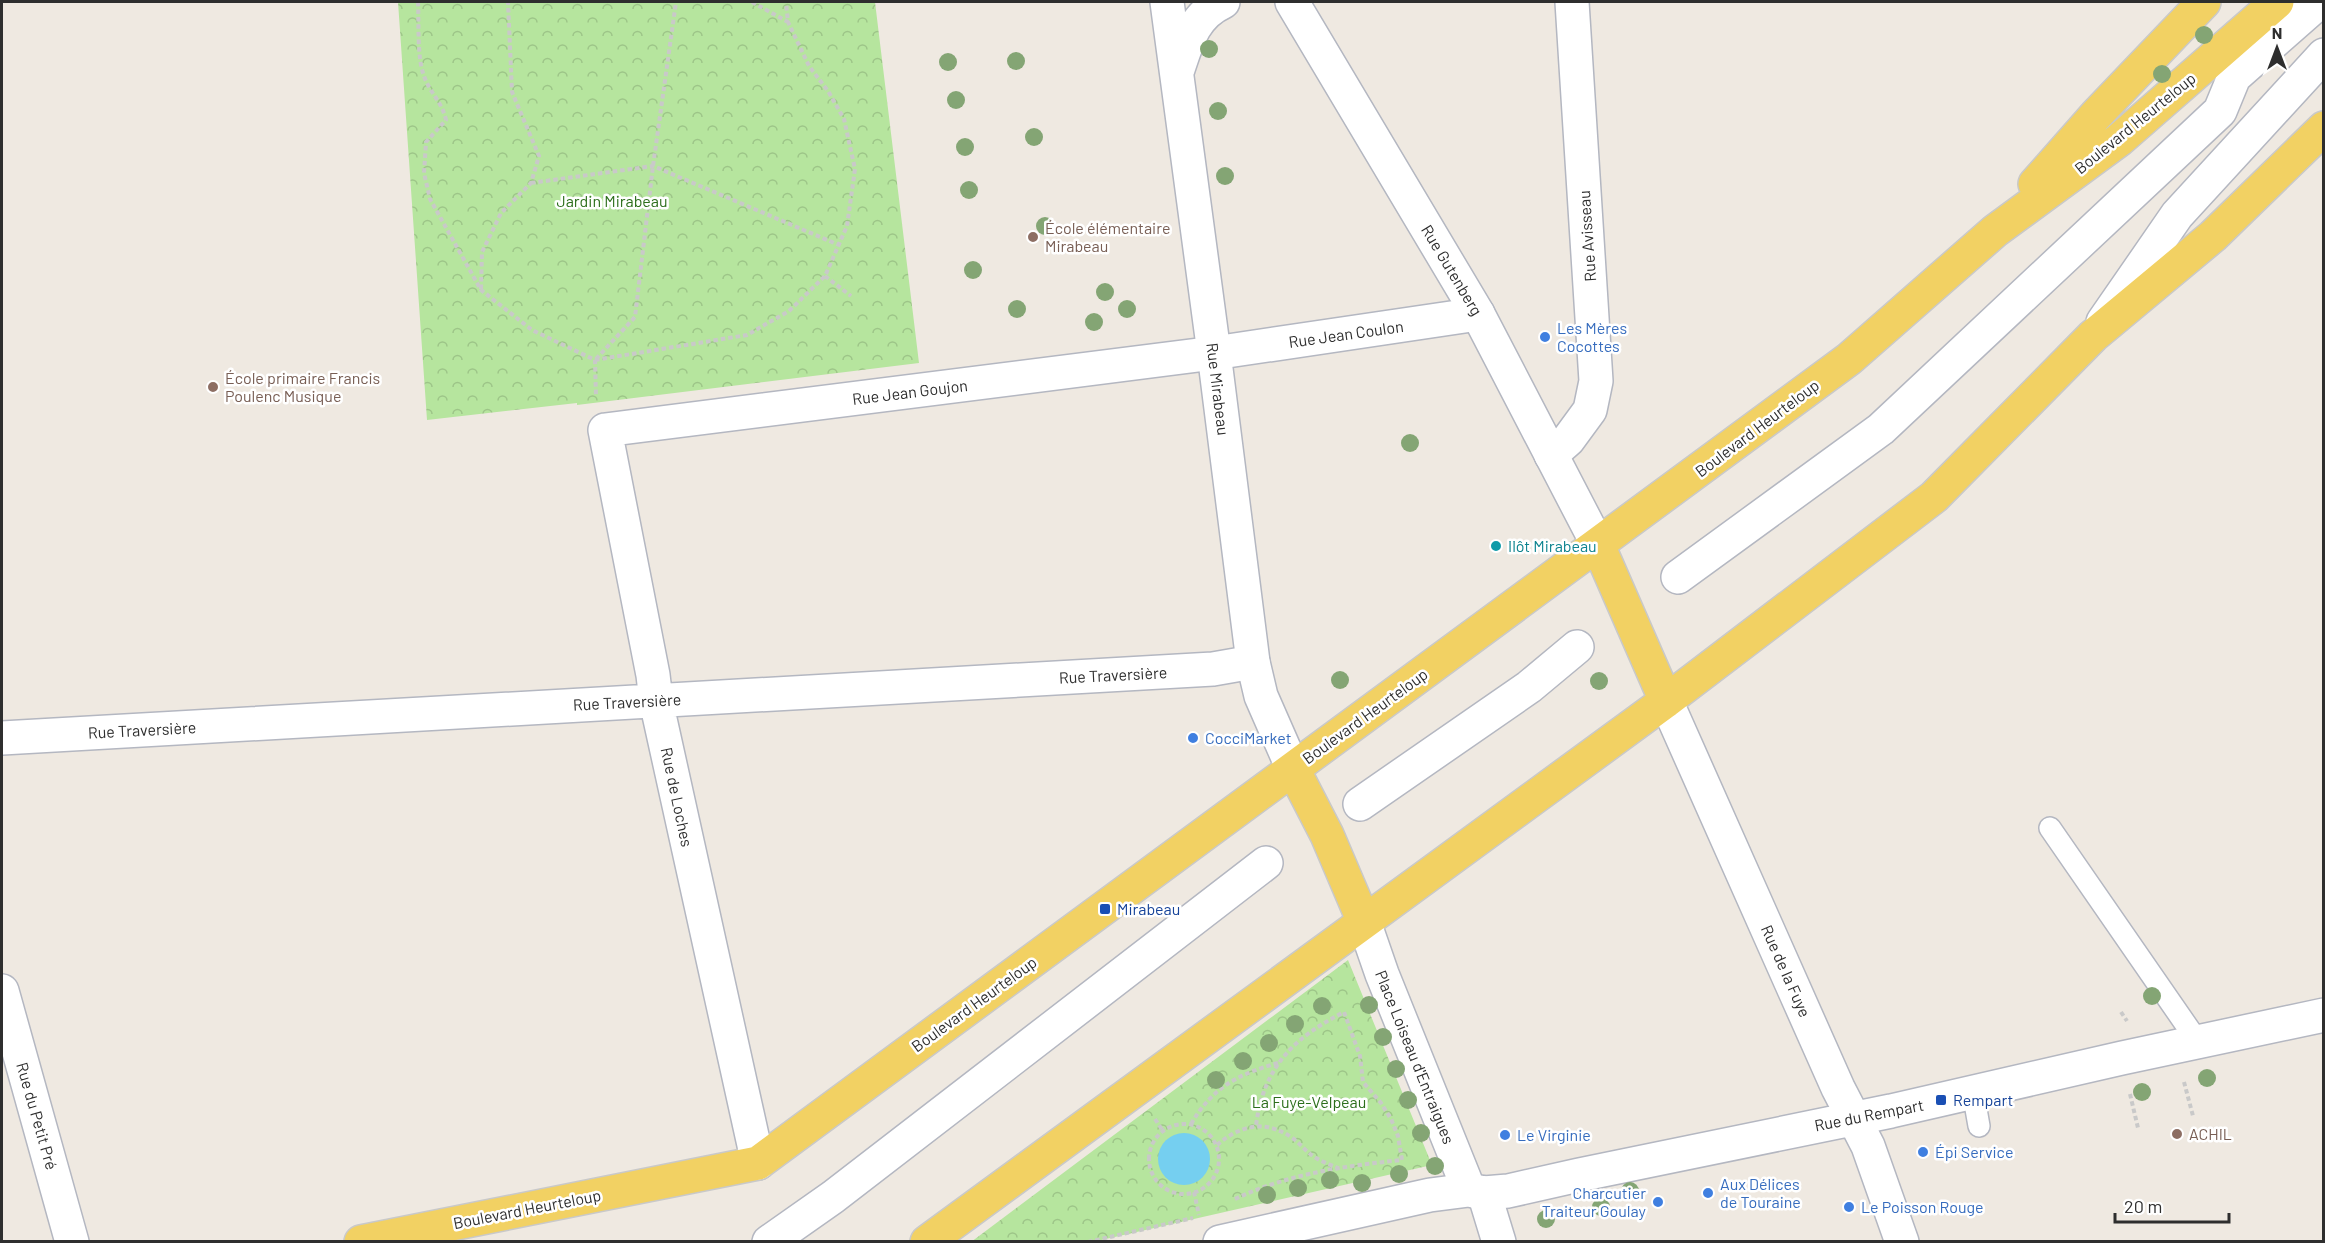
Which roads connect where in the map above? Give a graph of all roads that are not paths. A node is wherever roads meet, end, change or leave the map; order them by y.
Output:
1 (1167, 2) edge
2 (1223, 2) edge
3 (1572, 2) edge
4 (2204, 2) edge
5 (2277, 2) edge
6 (2319, 2) edge
7 (1286, 3) edge
8 (2324, 56) edge
9 (1176, 74) junction
10 (2324, 129) edge
11 (1995, 231) junction
12 (1478, 314) junction
13 (2093, 336) junction
14 (1214, 353) junction
15 (600, 416) joint
16 (1551, 455) junction
17 (1598, 545) junction
18 (1678, 577) dead end
19 (1577, 647) dead end
20 (1252, 662) junction
21 (656, 701) junction
22 (1666, 701) junction
23 (2, 738) edge
24 (1293, 769) junction
25 (1360, 804) dead end
26 (2049, 828) dead end
27 (1266, 863) dead end
28 (1364, 922) junction
29 (2, 991) edge
30 (2324, 1015) edge
31 (2198, 1042) junction
32 (1973, 1092) junction
33 (1853, 1118) junction
34 (1979, 1126) dead end
35 (758, 1163) junction
36 (1477, 1191) junction
37 (72, 1242) edge
38 (361, 1242) edge
39 (769, 1242) edge
40 (927, 1242) edge
41 (1220, 1242) edge
42 (1499, 1242) edge
43 (1902, 1242) edge

1 - 9 street, Rue Mirabeau
2 - 9 street
3 - 16 street, Rue Avisseau
4 - 11 main road
5 - 11 main road, Boulevard Heurteloup
6 - 18 street
7 - 12 street, Rue Gutenberg
8 - 13 street
9 - 14 street, Rue Mirabeau
10 - 13 main road
11 - 17 main road, Boulevard Heurteloup
12 - 14 street, Rue Jean Coulon
12 - 16 street, Rue Gutenberg
13 - 22 main road
14 - 15 street, Rue Jean Goujon
14 - 20 street, Rue Mirabeau
15 - 21 street, Rue de Loches
16 - 17 street, Rue Gutenberg
17 - 22 main road
17 - 24 main road, Boulevard Heurteloup
19 - 25 street
20 - 21 street, Rue Traversière
20 - 24 street, Rue Mirabeau
21 - 23 street, Rue Traversière
21 - 35 street, Rue de Loches
22 - 28 main road
22 - 33 street, Rue de la Fuye
24 - 28 main road
24 - 35 main road, Boulevard Heurteloup
26 - 31 lane
27 - 39 street
28 - 36 street, Place Loiseau d'Entraigues
28 - 40 main road
29 - 37 street, Rue du Petit Pré
30 - 31 street, Rue du Rempart
31 - 32 street, Rue du Rempart
32 - 33 street, Rue du Rempart
32 - 34 lane
33 - 36 street, Rue du Rempart
33 - 43 street, Rue de la Fuye
35 - 38 main road, Boulevard Heurteloup
36 - 41 street
36 - 42 street

